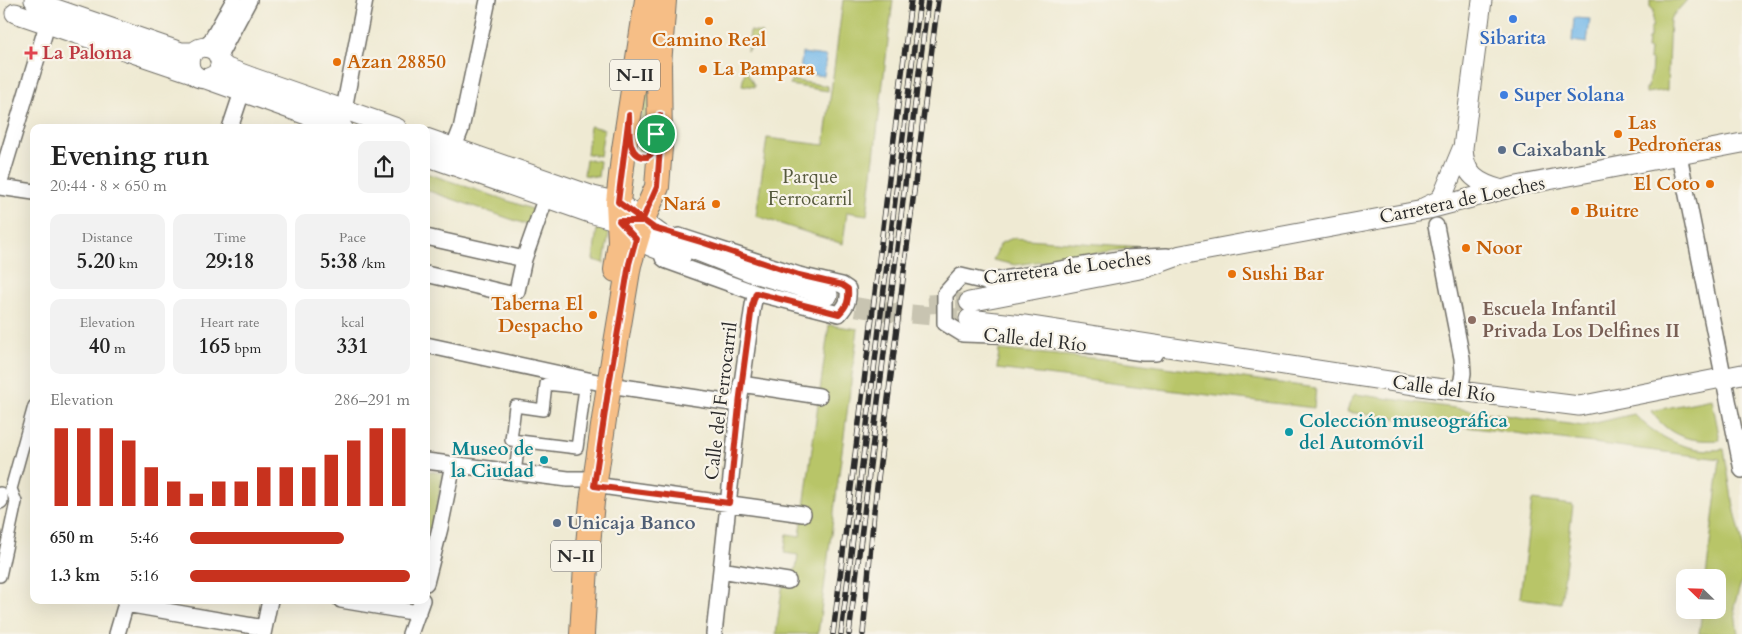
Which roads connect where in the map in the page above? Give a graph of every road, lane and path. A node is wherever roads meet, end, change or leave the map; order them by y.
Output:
1 (34, 0) edge
2 (234, 0) edge
3 (249, 0) edge
4 (365, 0) edge
5 (488, 0) edge
6 (646, 0) edge
7 (664, 0) edge
8 (1482, 0) edge
9 (14, 8) edge
10 (47, 25) junction
11 (210, 55) junction
12 (199, 76) junction
13 (242, 92) junction
14 (629, 115) junction
15 (660, 115) junction
16 (344, 118) edge
17 (231, 124) edge
18 (375, 124) edge
19 (430, 141) edge
20 (1742, 142) edge
21 (1463, 148) junction
22 (451, 155) junction
23 (1679, 155) junction
24 (430, 156) edge
25 (1455, 168) junction
26 (0, 181) edge
27 (0, 188) edge
28 (1502, 190) junction
29 (30, 192) edge
30 (546, 197) junction
31 (1474, 198) junction
32 (1408, 213) junction
33 (1436, 226) dead end
34 (638, 230) junction
35 (430, 238) edge
36 (1181, 256) junction
37 (524, 259) junction
38 (430, 275) edge
39 (756, 293) junction
40 (828, 299) tunnel mouth
41 (944, 306) joint
42 (969, 310) joint
43 (430, 346) edge
44 (1204, 354) junction
45 (1742, 374) edge
46 (1722, 378) junction
47 (603, 383) junction
48 (741, 384) junction
49 (1460, 392) junction
50 (819, 396) dead end
51 (739, 404) junction
52 (30, 418) edge
53 (518, 441) junction
54 (430, 461) edge
55 (453, 464) junction
56 (1742, 470) edge
57 (514, 473) junction
58 (589, 482) junction
59 (4, 493) edge
60 (0, 501) edge
61 (729, 503) junction
62 (803, 514) dead end
63 (430, 567) edge
64 (722, 570) junction
65 (0, 576) edge
66 (788, 581) dead end
67 (126, 604) edge
68 (136, 604) edge
69 (269, 604) edge
70 (386, 604) edge
71 (420, 607) edge
72 (263, 631) edge
73 (117, 634) edge
74 (410, 634) edge
75 (572, 634) edge
76 (582, 634) edge
77 (714, 634) edge

1 - 11 street
2 - 11 street
3 - 11 street
4 - 16 street
5 - 22 street
6 - 14 main road, N-II
7 - 15 main road, N-II
8 - 21 street
9 - 10 street
10 - 12 street
10 - 26 street
11 - 12 street
11 - 12 street
11 - 16 street
12 - 13 street
13 - 16 street
13 - 17 street
14 - 15 main road, N-II
14 - 34 main road, N-II
15 - 34 main road, N-II
16 - 18 street
19 - 22 street
20 - 23 street, Carretera de Loeches
21 - 25 street
21 - 28 street
22 - 24 street
22 - 30 street
22 - 34 street
23 - 28 street, Carretera de Loeches
23 - 46 street
25 - 31 street
25 - 32 street
27 - 29 street
28 - 31 street, Carretera de Loeches
30 - 34 street
30 - 37 street
31 - 32 street, Carretera de Loeches
32 - 36 street, Carretera de Loeches
33 - 49 street
34 - 39 street
34 - 39 street
34 - 40 street
34 - 47 main road, N-II
35 - 37 street
36 - 41 street, Carretera de Loeches
36 - 42 street, Carretera de Loeches
37 - 38 street
39 - 48 street, Calle del Ferrocarril
41 - 44 street, Calle del Río
42 - 44 street, Calle del Río
43 - 47 street
44 - 49 street, Calle del Río
45 - 46 street, Calle del Río
46 - 49 street, Calle del Río
46 - 56 street
47 - 51 street
47 - 58 main road, N-II
48 - 50 street
48 - 51 street, Calle del Ferrocarril
51 - 61 street, Calle del Ferrocarril
52 - 59 street
53 - 53 street
53 - 57 street
54 - 55 street
55 - 57 street
55 - 63 street
57 - 58 street
58 - 61 street
58 - 75 main road, N-II
58 - 76 main road, N-II
59 - 60 street
59 - 65 street
61 - 62 street
61 - 64 street, Calle del Ferrocarril
64 - 66 street
64 - 77 street, Calle del Ferrocarril
67 - 73 street
68 - 72 street
69 - 72 street
70 - 71 street
71 - 74 street

